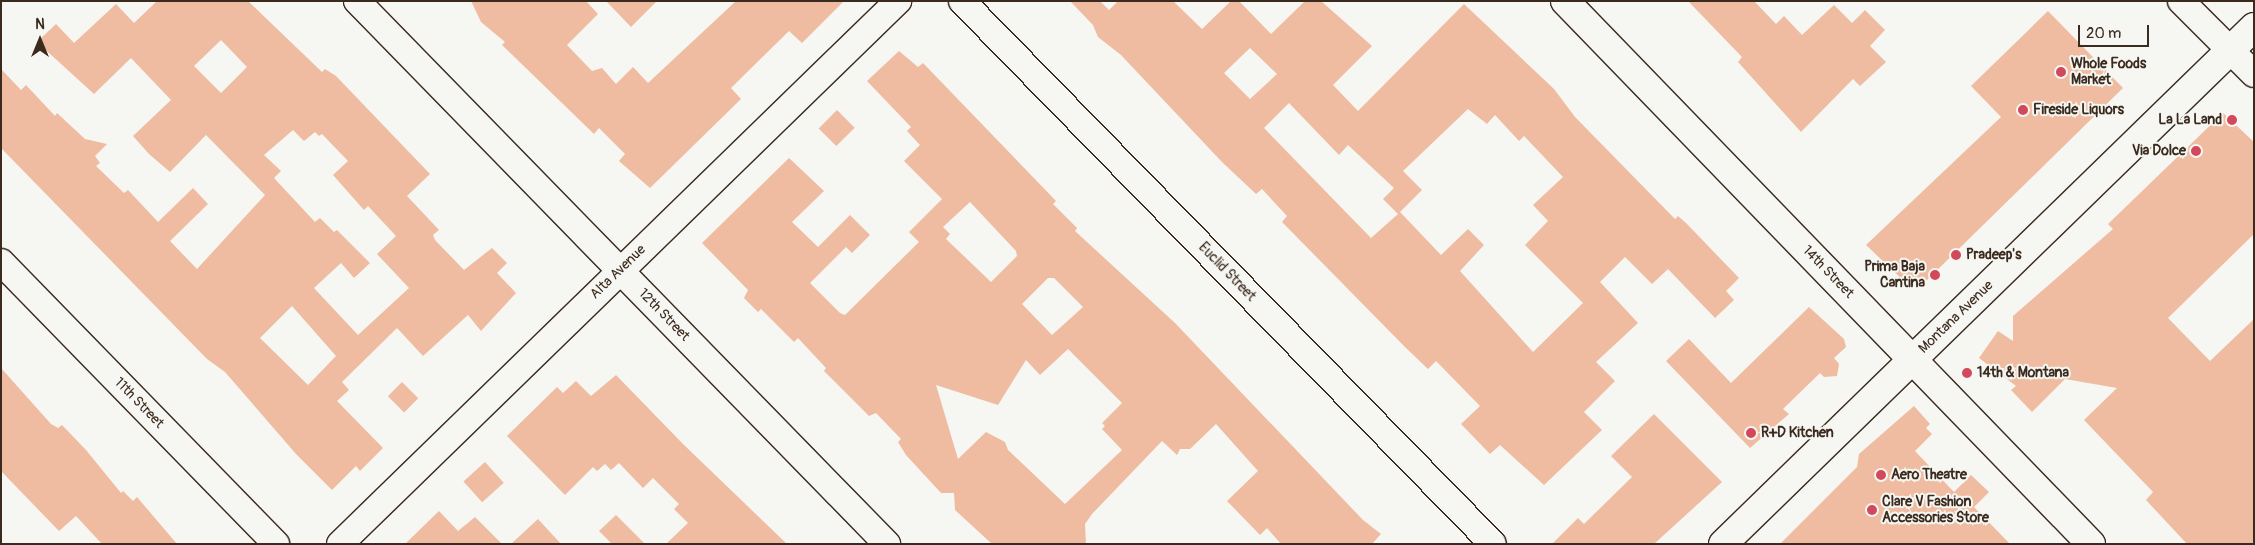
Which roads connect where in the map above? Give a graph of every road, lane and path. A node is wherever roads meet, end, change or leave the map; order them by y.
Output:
1 (357, 1) edge
2 (898, 1) edge
3 (962, 1) edge
4 (1565, 1) edge
5 (2181, 1) edge
6 (2254, 27) edge
7 (2230, 49) junction
8 (2254, 74) edge
9 (1, 262) edge
10 (620, 270) junction
11 (1913, 359) junction
12 (276, 544) edge
13 (340, 544) edge
14 (887, 544) edge
15 (1493, 544) edge
16 (1723, 544) edge
17 (2090, 544) edge

1 - 10 street, 12th Street
2 - 10 street, Alta Avenue
3 - 15 street, Euclid Street
4 - 11 street, 14th Street
5 - 7 street
6 - 7 street, Montana Avenue
7 - 8 street
7 - 11 street, Montana Avenue
9 - 12 street, 11th Street
10 - 13 street, Alta Avenue
10 - 14 street, 12th Street
11 - 16 street, Montana Avenue
11 - 17 street, 14th Street

